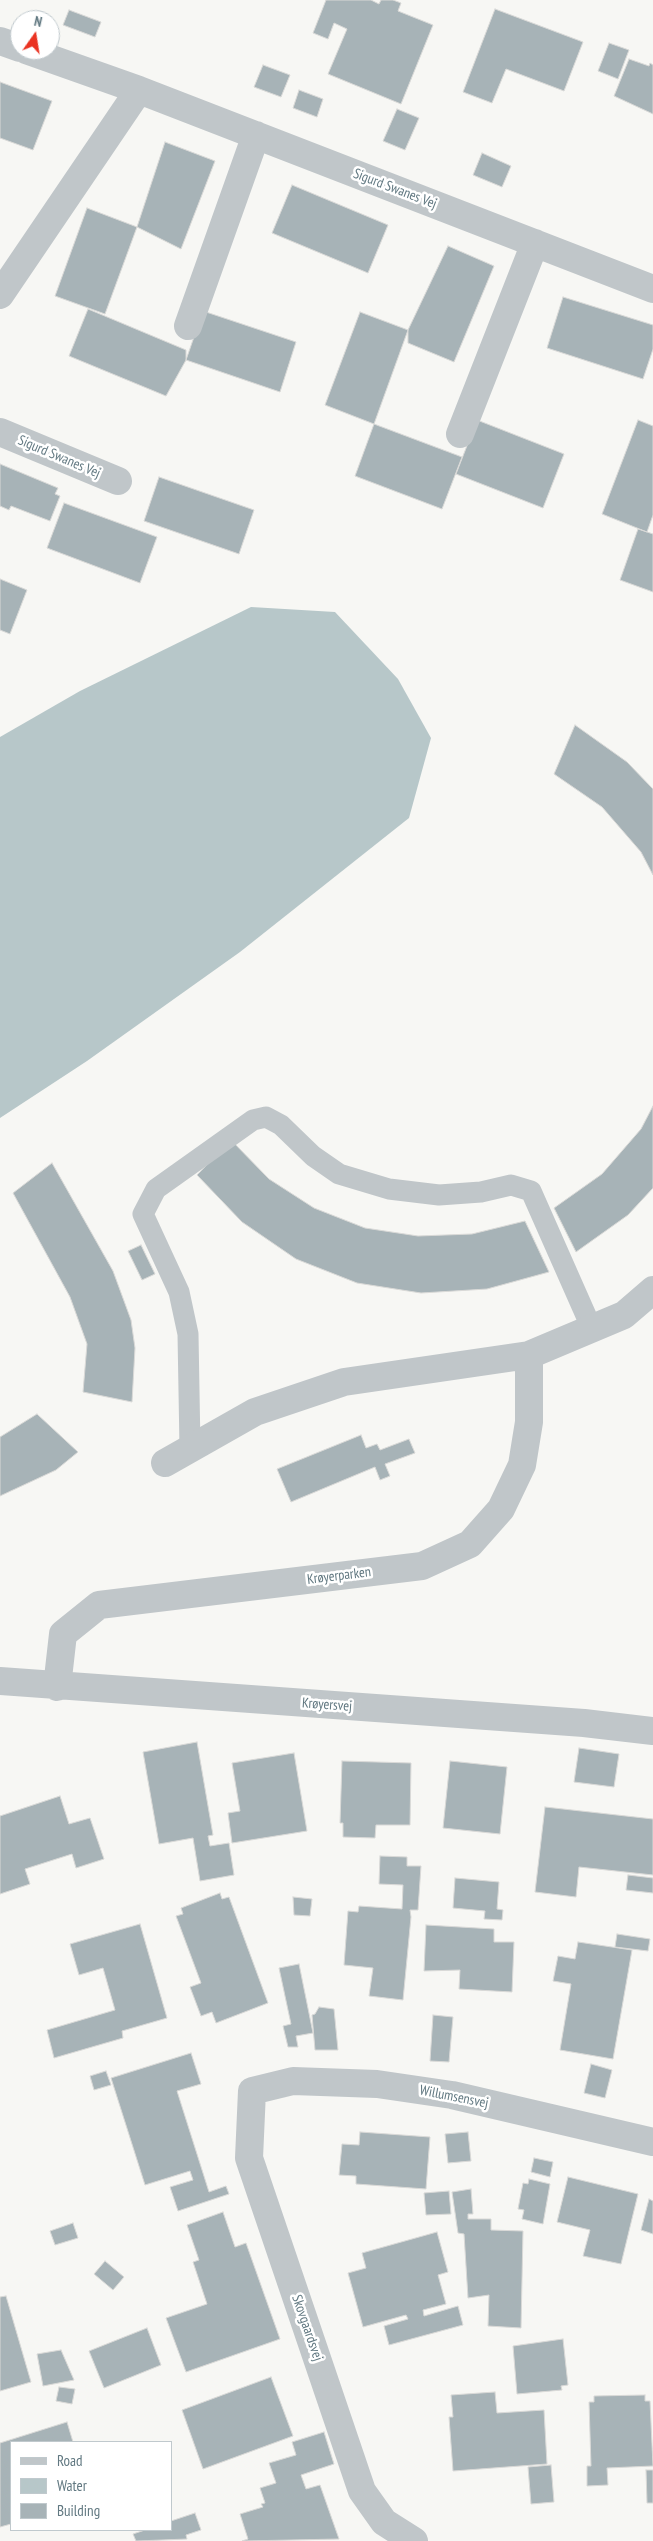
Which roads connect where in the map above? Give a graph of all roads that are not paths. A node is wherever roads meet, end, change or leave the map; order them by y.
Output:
1 (54, 60) edge
2 (139, 90) junction
3 (256, 135) junction
4 (535, 242) junction
5 (653, 288) edge
6 (0, 295) edge
7 (188, 326) dead end
8 (0, 432) edge
9 (460, 434) dead end
10 (118, 482) dead end
11 (653, 1290) edge
12 (592, 1329) junction
13 (529, 1355) junction
14 (190, 1448) junction
15 (165, 1462) dead end
16 (0, 1681) edge
17 (57, 1686) junction
18 (653, 1731) edge
19 (252, 2091) joint
20 (653, 2142) edge
21 (414, 2541) edge

1 - 2 street, Sigurd Swanes Vej
2 - 3 street, Sigurd Swanes Vej
2 - 6 street
3 - 4 street, Sigurd Swanes Vej
3 - 7 street
4 - 5 street, Sigurd Swanes Vej
4 - 9 street
8 - 10 street, Sigurd Swanes Vej
11 - 12 street
12 - 13 street
12 - 14 lane
13 - 14 street
13 - 17 street, Krøyerparken
14 - 15 street
16 - 17 street, Krøyersvej
17 - 18 street, Krøyersvej
19 - 20 street, Willumsensvej
19 - 21 street, Skovgaardsvej

